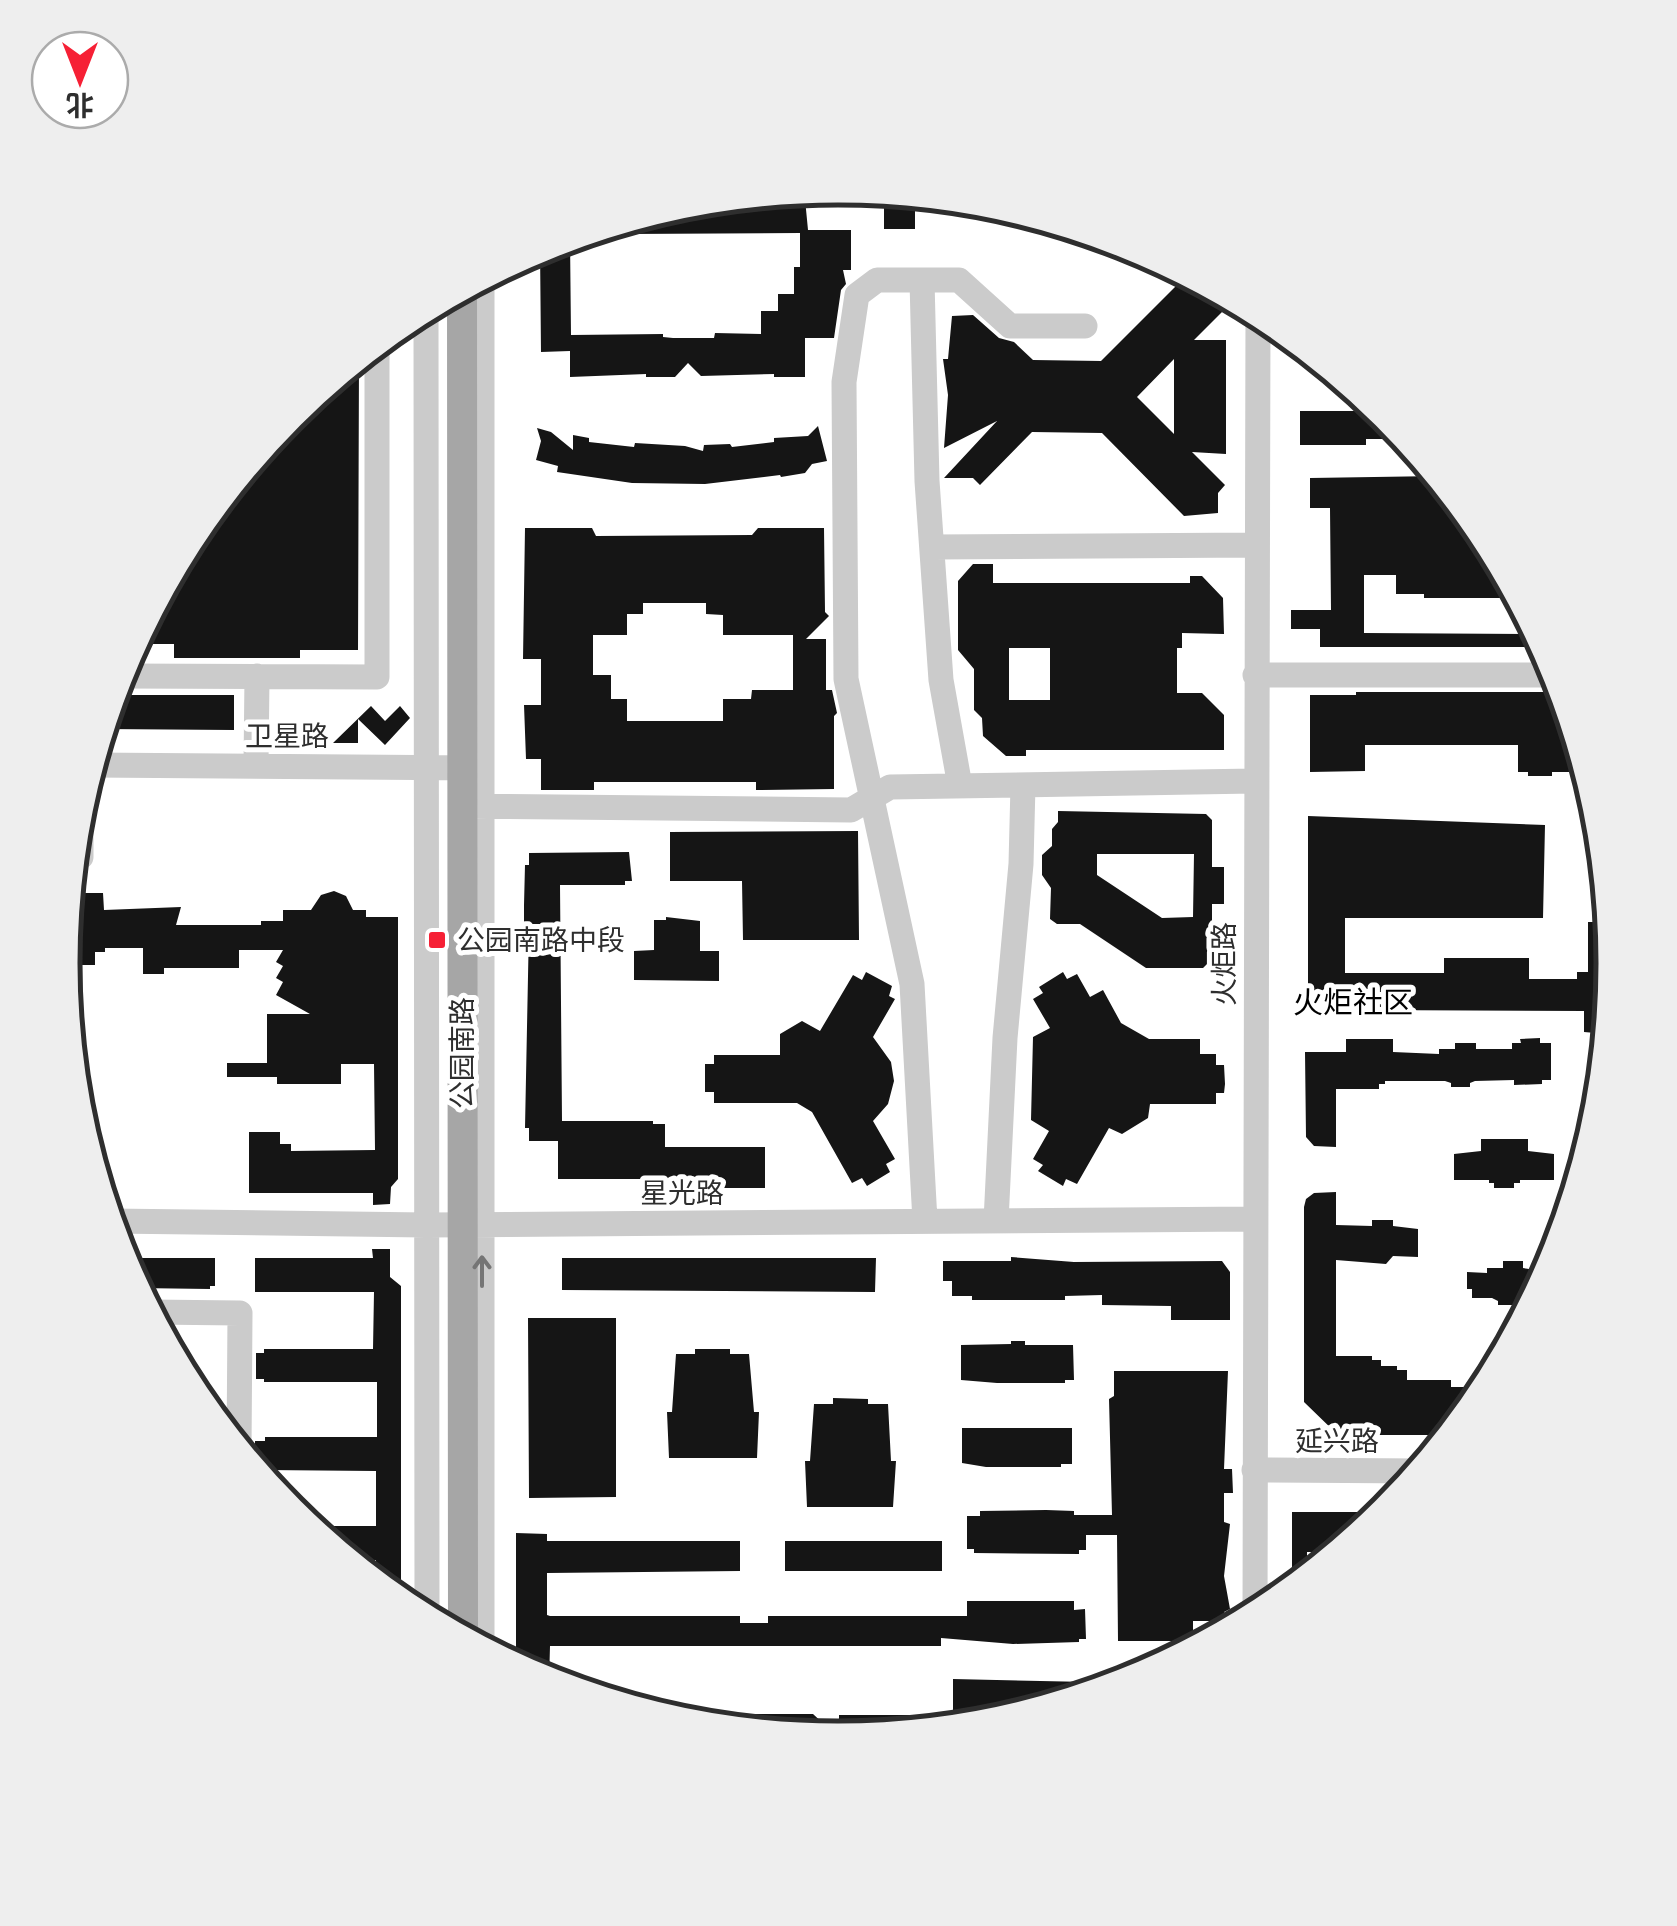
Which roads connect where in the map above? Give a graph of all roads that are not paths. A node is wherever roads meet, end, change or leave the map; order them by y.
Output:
1 (922, 280) junction
2 (481, 294) edge
3 (462, 305) edge
4 (446, 314) edge
5 (427, 326) edge
6 (1086, 326) dead end
7 (1258, 331) edge
8 (377, 361) edge
9 (1256, 545) junction
10 (932, 547) junction
11 (1255, 675) junction
12 (137, 676) edge
13 (258, 676) junction
14 (1540, 676) edge
15 (107, 765) edge
16 (256, 766) junction
17 (454, 767) junction
18 (1254, 782) junction
19 (1023, 785) junction
20 (960, 786) junction
21 (872, 798) junction
22 (472, 806) junction
23 (1254, 1219) junction
24 (126, 1221) edge
25 (996, 1221) junction
26 (925, 1222) junction
27 (454, 1224) junction
28 (166, 1312) edge
29 (239, 1428) edge
30 (1254, 1470) junction
31 (1402, 1471) edge
32 (1255, 1597) edge
33 (428, 1601) edge
34 (444, 1611) edge
35 (463, 1622) edge
36 (481, 1631) edge

1 - 6 street
1 - 10 street
1 - 21 street
2 - 17 street
3 - 17 main road, 公园南路
4 - 17 main road, 公园南路
5 - 17 street
7 - 9 street, 火炬路
8 - 13 street
9 - 10 street
9 - 11 street, 火炬路
10 - 20 street
11 - 14 street
11 - 18 street, 火炬路
12 - 13 street
13 - 16 street
15 - 16 street, 卫星路
16 - 17 street, 卫星路
17 - 22 main road, 公园南路
17 - 27 main road, 公园南路
18 - 19 street
18 - 23 street, 火炬路
19 - 20 street
19 - 25 street
20 - 21 street
21 - 22 street
21 - 26 street
22 - 27 main road, 公园南路
23 - 25 street, 星光路
23 - 30 street, 火炬路
24 - 27 street, 星光路
25 - 26 street, 星光路
26 - 27 street, 星光路
27 - 33 street
27 - 34 main road, 公园南路
27 - 35 main road, 公园南路
36 -> 27 street
28 - 29 street
30 - 31 street, 延兴路
30 - 32 street, 火炬路

